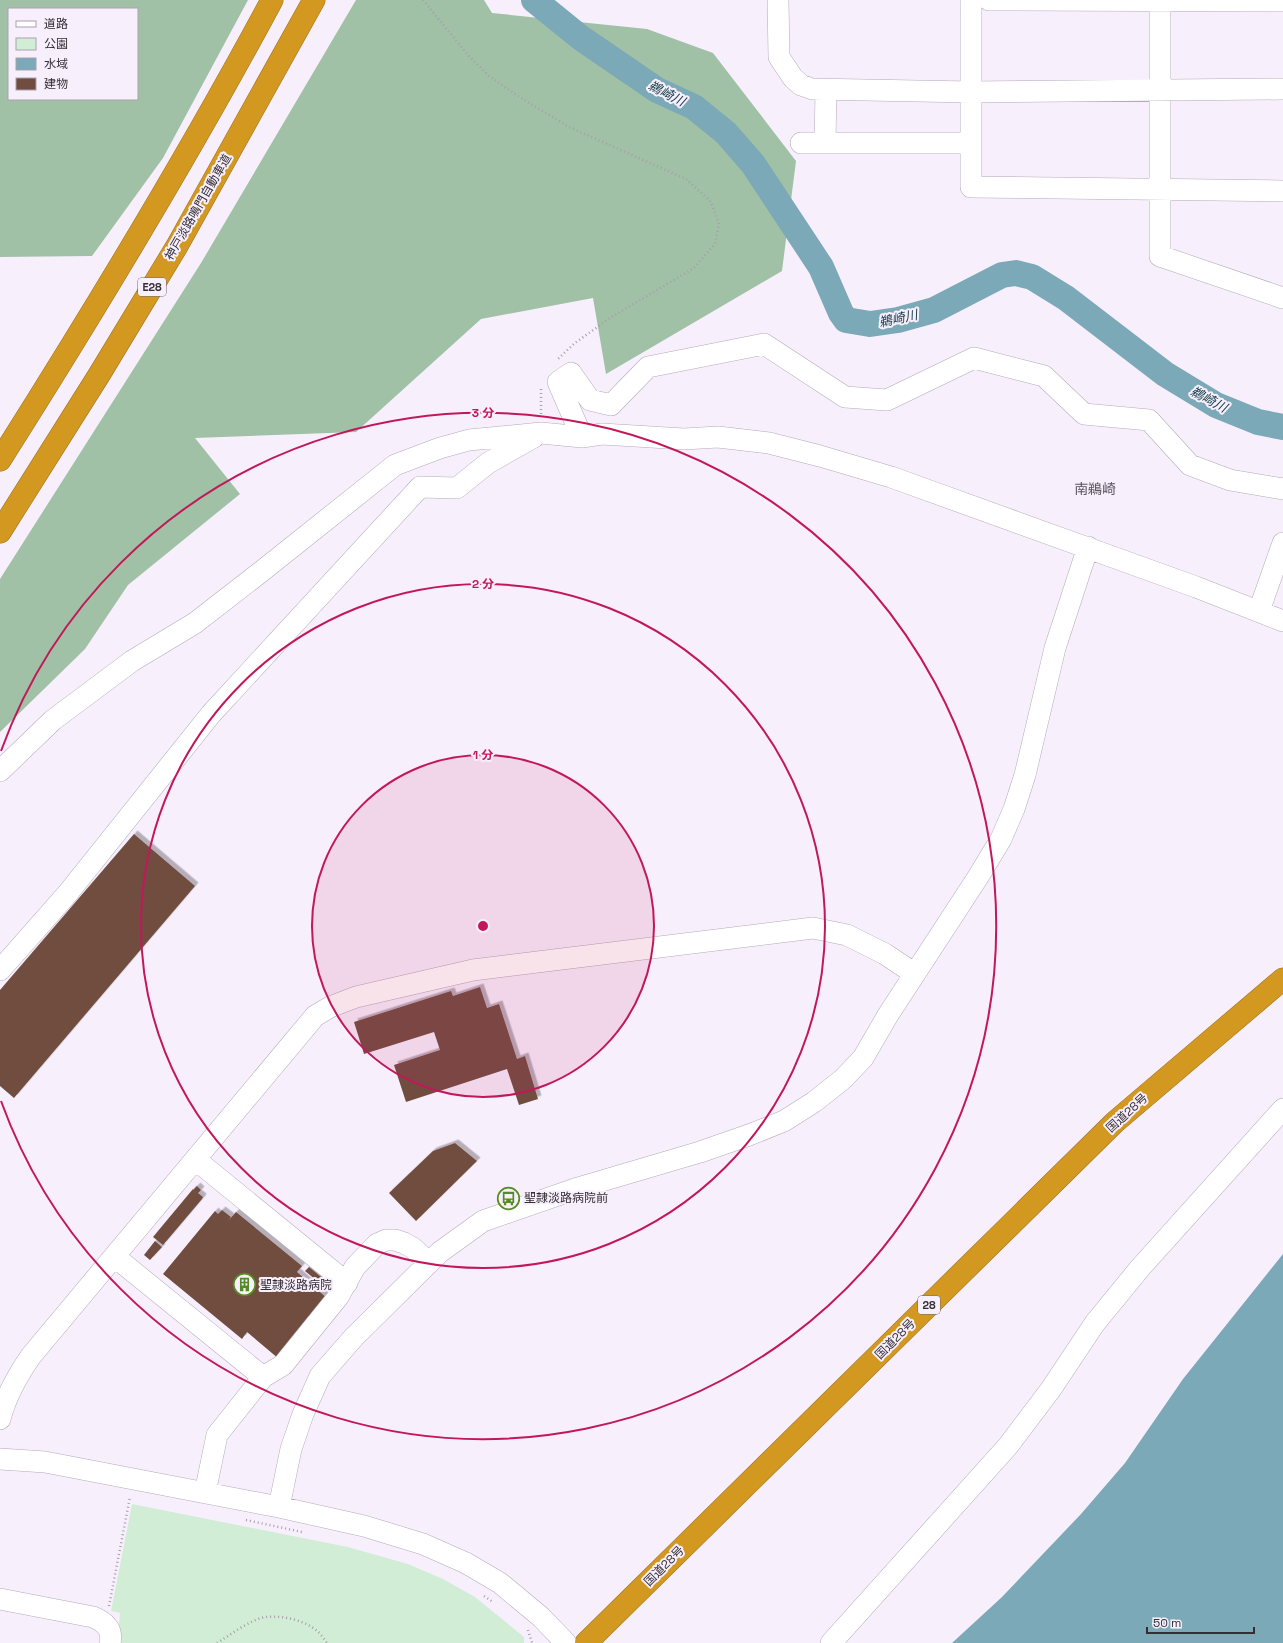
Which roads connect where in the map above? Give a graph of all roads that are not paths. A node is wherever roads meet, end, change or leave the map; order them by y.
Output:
1 (314, 0) edge
2 (778, 0) edge
3 (971, 0) edge
4 (989, 0) edge
5 (1160, 0) edge
6 (1283, 1) edge
7 (268, 7) edge
8 (1283, 89) edge
9 (826, 90) junction
10 (1160, 90) junction
11 (971, 92) junction
12 (801, 143) dead end
13 (825, 143) junction
14 (971, 143) junction
15 (1160, 190) junction
16 (1283, 191) edge
17 (1283, 298) edge
18 (541, 433) junction
19 (582, 437) junction
20 (0, 460) edge
21 (1283, 489) edge
22 (0, 532) edge
23 (1088, 547) junction
24 (1282, 548) edge
25 (1259, 611) junction
26 (1283, 621) edge
27 (0, 771) edge
28 (0, 970) edge
29 (915, 974) junction
30 (1283, 979) edge
31 (1283, 1110) edge
32 (196, 1160) junction
33 (115, 1257) junction
34 (429, 1263) junction
35 (347, 1283) junction
36 (263, 1377) junction
37 (0, 1419) edge
38 (1, 1454) edge
39 (205, 1494) junction
40 (279, 1507) junction
41 (0, 1599) edge
42 (110, 1643) edge
43 (566, 1643) edge
44 (586, 1643) edge
45 (830, 1643) edge

1 - 22 highway, 神戸淡路鳴門自動車道 / E28
2 - 9 street
3 - 11 street
4 - 5 street
5 - 6 street
5 - 10 street
7 - 20 highway
8 - 10 street
9 - 11 street
9 - 13 street
10 - 11 street
10 - 15 street
11 - 14 street
12 - 13 street
13 - 14 street
14 - 15 street
15 - 16 street
15 - 17 street
18 - 19 street
18 - 27 street
18 - 28 street
19 - 21 street
19 - 23 street
23 - 25 street
23 - 29 street
24 - 25 street
25 - 26 street
29 - 32 street
29 - 34 street
30 - 44 highway, 国道28号 / 28
31 - 45 street
32 - 33 street
32 - 35 street
33 - 36 street
33 - 37 street
34 - 35 street
34 - 40 street
35 - 36 street
36 - 39 street
38 - 39 street
39 - 40 street
40 - 43 street
41 - 42 street

